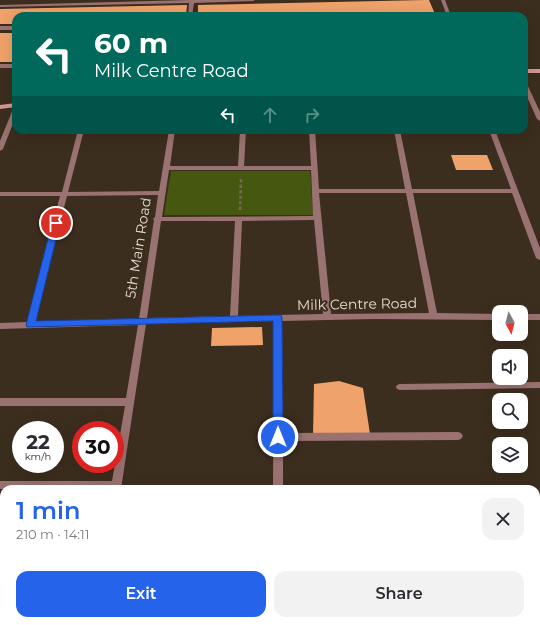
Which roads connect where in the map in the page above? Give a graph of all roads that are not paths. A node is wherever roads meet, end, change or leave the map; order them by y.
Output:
1 (253, 0) edge
2 (443, 0) edge
3 (192, 1) junction
4 (62, 2) edge
5 (0, 6) edge
6 (191, 12) edge
7 (448, 12) edge
8 (0, 28) edge
9 (12, 28) edge
10 (0, 66) edge
11 (12, 66) edge
12 (528, 71) edge
13 (540, 71) edge
14 (528, 93) edge
15 (12, 106) edge
16 (0, 107) edge
17 (12, 119) edge
18 (540, 119) edge
19 (80, 134) edge
20 (171, 134) edge
21 (243, 134) edge
22 (312, 134) edge
23 (398, 134) edge
24 (493, 134) edge
25 (0, 149) edge
26 (166, 168) junction
27 (242, 168) junction
28 (314, 168) junction
29 (409, 190) junction
30 (316, 191) junction
31 (515, 192) junction
32 (162, 193) junction
33 (0, 194) edge
34 (64, 194) junction
35 (317, 218) junction
36 (157, 219) junction
37 (239, 219) junction
38 (540, 258) edge
39 (434, 316) junction
40 (492, 317) edge
41 (528, 317) edge
42 (540, 317) edge
43 (234, 318) junction
44 (278, 318) junction
45 (327, 318) junction
46 (141, 321) junction
47 (30, 325) junction
48 (0, 326) edge
49 (540, 385) edge
50 (400, 387) dead end
51 (0, 402) edge
52 (128, 402) junction
53 (458, 436) dead end
54 (278, 437) junction
55 (116, 485) edge
56 (278, 485) edge

1 - 3 street
2 - 7 street
3 - 4 street
3 - 6 street
4 - 5 street
8 - 9 street
10 - 11 street
12 - 13 street
14 - 18 street
15 - 16 street
17 - 25 street
19 - 34 street
20 - 26 street, 5th Main Road
21 - 27 street
22 - 28 street
23 - 29 street
24 - 31 street
26 - 27 street
26 - 32 street, 5th Main Road
27 - 28 street
28 - 30 street
29 - 30 street
29 - 31 street
29 - 39 street
30 - 35 street
31 - 38 street
32 - 34 street
32 - 36 street, 5th Main Road
33 - 34 street
34 - 47 street
35 - 37 street
35 - 45 street
36 - 37 street
36 - 46 street, 5th Main Road
37 - 43 street
39 - 40 street, Milk Centre Road
39 - 45 street, Milk Centre Road
41 - 42 street
43 - 44 street, Milk Centre Road
43 - 46 street, Milk Centre Road
44 - 45 street, Milk Centre Road
44 - 54 street
46 - 47 street, Milk Centre Road
46 - 52 street, 5th Main Road
47 - 48 street, Milk Centre Road
49 - 50 street
51 - 52 street
52 - 55 street, 5th Main Road
53 - 54 street
54 - 56 street

